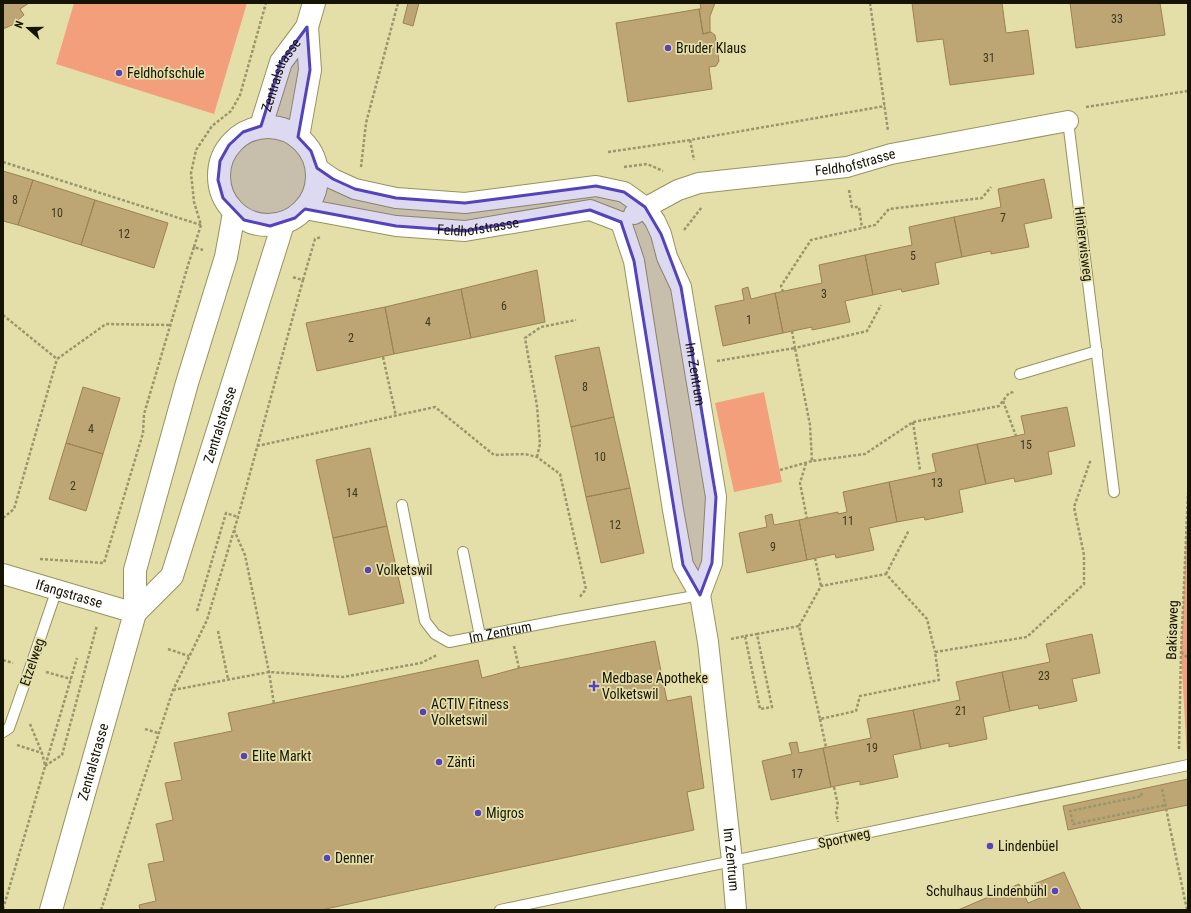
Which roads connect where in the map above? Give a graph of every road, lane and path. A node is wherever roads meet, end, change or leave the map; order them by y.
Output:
1 (266, 3) edge
2 (314, 3) edge
3 (398, 3) edge
4 (870, 3) edge
5 (307, 27) junction
6 (1188, 91) edge
7 (885, 106) junction
8 (1068, 121) junction
9 (261, 126) junction
10 (298, 137) junction
11 (608, 152) dead end
12 (892, 154) junction
13 (3, 162) edge
14 (844, 167) junction
15 (317, 168) junction
16 (991, 187) dead end
17 (355, 189) junction
18 (305, 208) junction
19 (646, 208) junction
20 (234, 213) junction
21 (621, 222) junction
22 (283, 224) junction
23 (201, 225) junction
24 (862, 228) junction
25 (321, 237) dead end
26 (194, 247) junction
27 (226, 257) junction
28 (268, 270) junction
29 (303, 280) junction
30 (782, 292) dead end
31 (881, 305) dead end
32 (3, 315) edge
33 (576, 320) dead end
34 (170, 325) junction
35 (792, 331) dead end
36 (795, 348) junction
37 (1097, 351) junction
38 (382, 357) dead end
39 (57, 359) junction
40 (713, 362) dead end
41 (1020, 374) dead end
42 (1017, 391) dead end
43 (1003, 400) junction
44 (396, 416) junction
45 (913, 422) junction
46 (1016, 436) dead end
47 (257, 446) junction
48 (1091, 452) dead end
49 (537, 457) junction
50 (812, 461) junction
51 (806, 463) junction
52 (780, 470) dead end
53 (920, 470) dead end
54 (1114, 492) dead end
55 (1188, 493) edge
56 (402, 505) dead end
57 (238, 517) junction
58 (3, 518) edge
59 (807, 518) dead end
60 (234, 530) junction
61 (909, 530) dead end
62 (463, 552) dead end
63 (815, 558) dead end
64 (36, 559) dead end
65 (3, 574) edge
66 (886, 574) junction
67 (821, 586) junction
68 (57, 589) junction
69 (700, 595) junction
70 (197, 611) dead end
71 (135, 613) junction
72 (561, 620) junction
73 (800, 626) junction
74 (218, 631) dead end
75 (757, 634) junction
76 (480, 636) junction
77 (745, 636) junction
78 (728, 639) dead end
79 (168, 649) dead end
80 (935, 652) junction
81 (1181, 652) junction
82 (441, 654) dead end
83 (189, 656) junction
84 (77, 658) dead end
85 (1188, 658) edge
86 (30, 668) junction
87 (269, 672) junction
88 (228, 679) junction
89 (71, 680) junction
90 (173, 690) junction
91 (274, 704) dead end
92 (820, 719) junction
93 (145, 729) dead end
94 (3, 732) edge
95 (158, 733) junction
96 (16, 744) dead end
97 (826, 747) dead end
98 (45, 766) junction
99 (1183, 767) edge
100 (1138, 776) junction
101 (1162, 785) dead end
102 (834, 787) dead end
103 (1166, 805) junction
104 (841, 838) junction
105 (732, 861) junction
106 (3, 909) edge
107 (50, 910) edge
108 (101, 910) edge
109 (500, 910) edge
110 (736, 910) edge
111 (1187, 910) edge

1 - 23 path
2 - 5 street, Zentralstrasse
3 - 17 path
4 - 7 path
5 - 9 street, Zentralstrasse
5 - 10 street, Zentralstrasse
6 - 8 path
7 - 11 path
7 - 12 path
8 - 12 street, Feldhofstrasse
8 - 37 lane, Hinterwisweg
9 - 10 street
9 - 20 street
10 - 15 street
12 - 14 street, Feldhofstrasse
13 - 23 path
14 - 19 street, Feldhofstrasse
14 - 24 path
15 - 17 street, Feldhofstrasse
15 - 18 street
16 - 24 path
17 - 19 street, Feldhofstrasse
18 - 21 street, Feldhofstrasse
18 - 22 street
19 - 21 street, Feldhofstrasse
19 - 69 street, Im Zentrum
20 - 22 street
20 - 27 street, Zentralstrasse
21 - 69 street, Im Zentrum
22 - 28 street, Zentralstrasse
23 - 26 path
24 - 30 path
25 - 29 path
26 - 27 path
26 - 34 path
27 - 71 street, Zentralstrasse
28 - 29 path
28 - 71 street, Zentralstrasse
29 - 47 path
31 - 36 path
32 - 39 path
33 - 49 path
34 - 39 path
34 - 64 path
35 - 36 path
36 - 40 path
36 - 50 path
37 - 41 lane
37 - 54 lane, Hinterwisweg
38 - 44 path
39 - 58 path
42 - 43 path
43 - 45 path
43 - 46 path
44 - 47 path
44 - 49 path
45 - 50 path
45 - 53 path
47 - 57 path
48 - 80 path
49 - 72 path
50 - 51 path
51 - 52 path
51 - 59 path
55 - 81 path, Bakisaweg
56 - 76 lane, Im Zentrum
57 - 60 path
57 - 70 path
60 - 83 path
60 - 87 path
61 - 66 path
62 - 76 lane
63 - 67 path
65 - 68 street, Ifangstrasse
66 - 67 path
66 - 80 path
67 - 73 path
68 - 71 street, Ifangstrasse
68 - 86 lane, Etzelweg
69 - 72 lane, Im Zentrum
69 - 105 street, Im Zentrum
71 - 107 street, Zentralstrasse
72 - 76 lane, Im Zentrum
73 - 75 path
73 - 92 path
74 - 88 path
75 - 77 path
75 - 77 path
77 - 78 path
79 - 83 path
80 - 92 path
81 - 85 path
81 - 99 path, Bakisaweg
82 - 87 path
83 - 90 path
84 - 89 path
86 - 89 path
86 - 94 lane, Etzelweg
87 - 88 path
87 - 91 path
88 - 90 path
89 - 98 path
90 - 95 path
92 - 97 path
93 - 95 path
95 - 108 path
96 - 98 path
98 - 106 path
99 - 100 lane, Sportweg
100 - 103 path
100 - 104 lane, Sportweg
101 - 103 path
102 - 104 path
103 - 111 path
104 - 105 lane, Sportweg
105 - 109 lane, Sportweg
105 - 110 street, Im Zentrum

